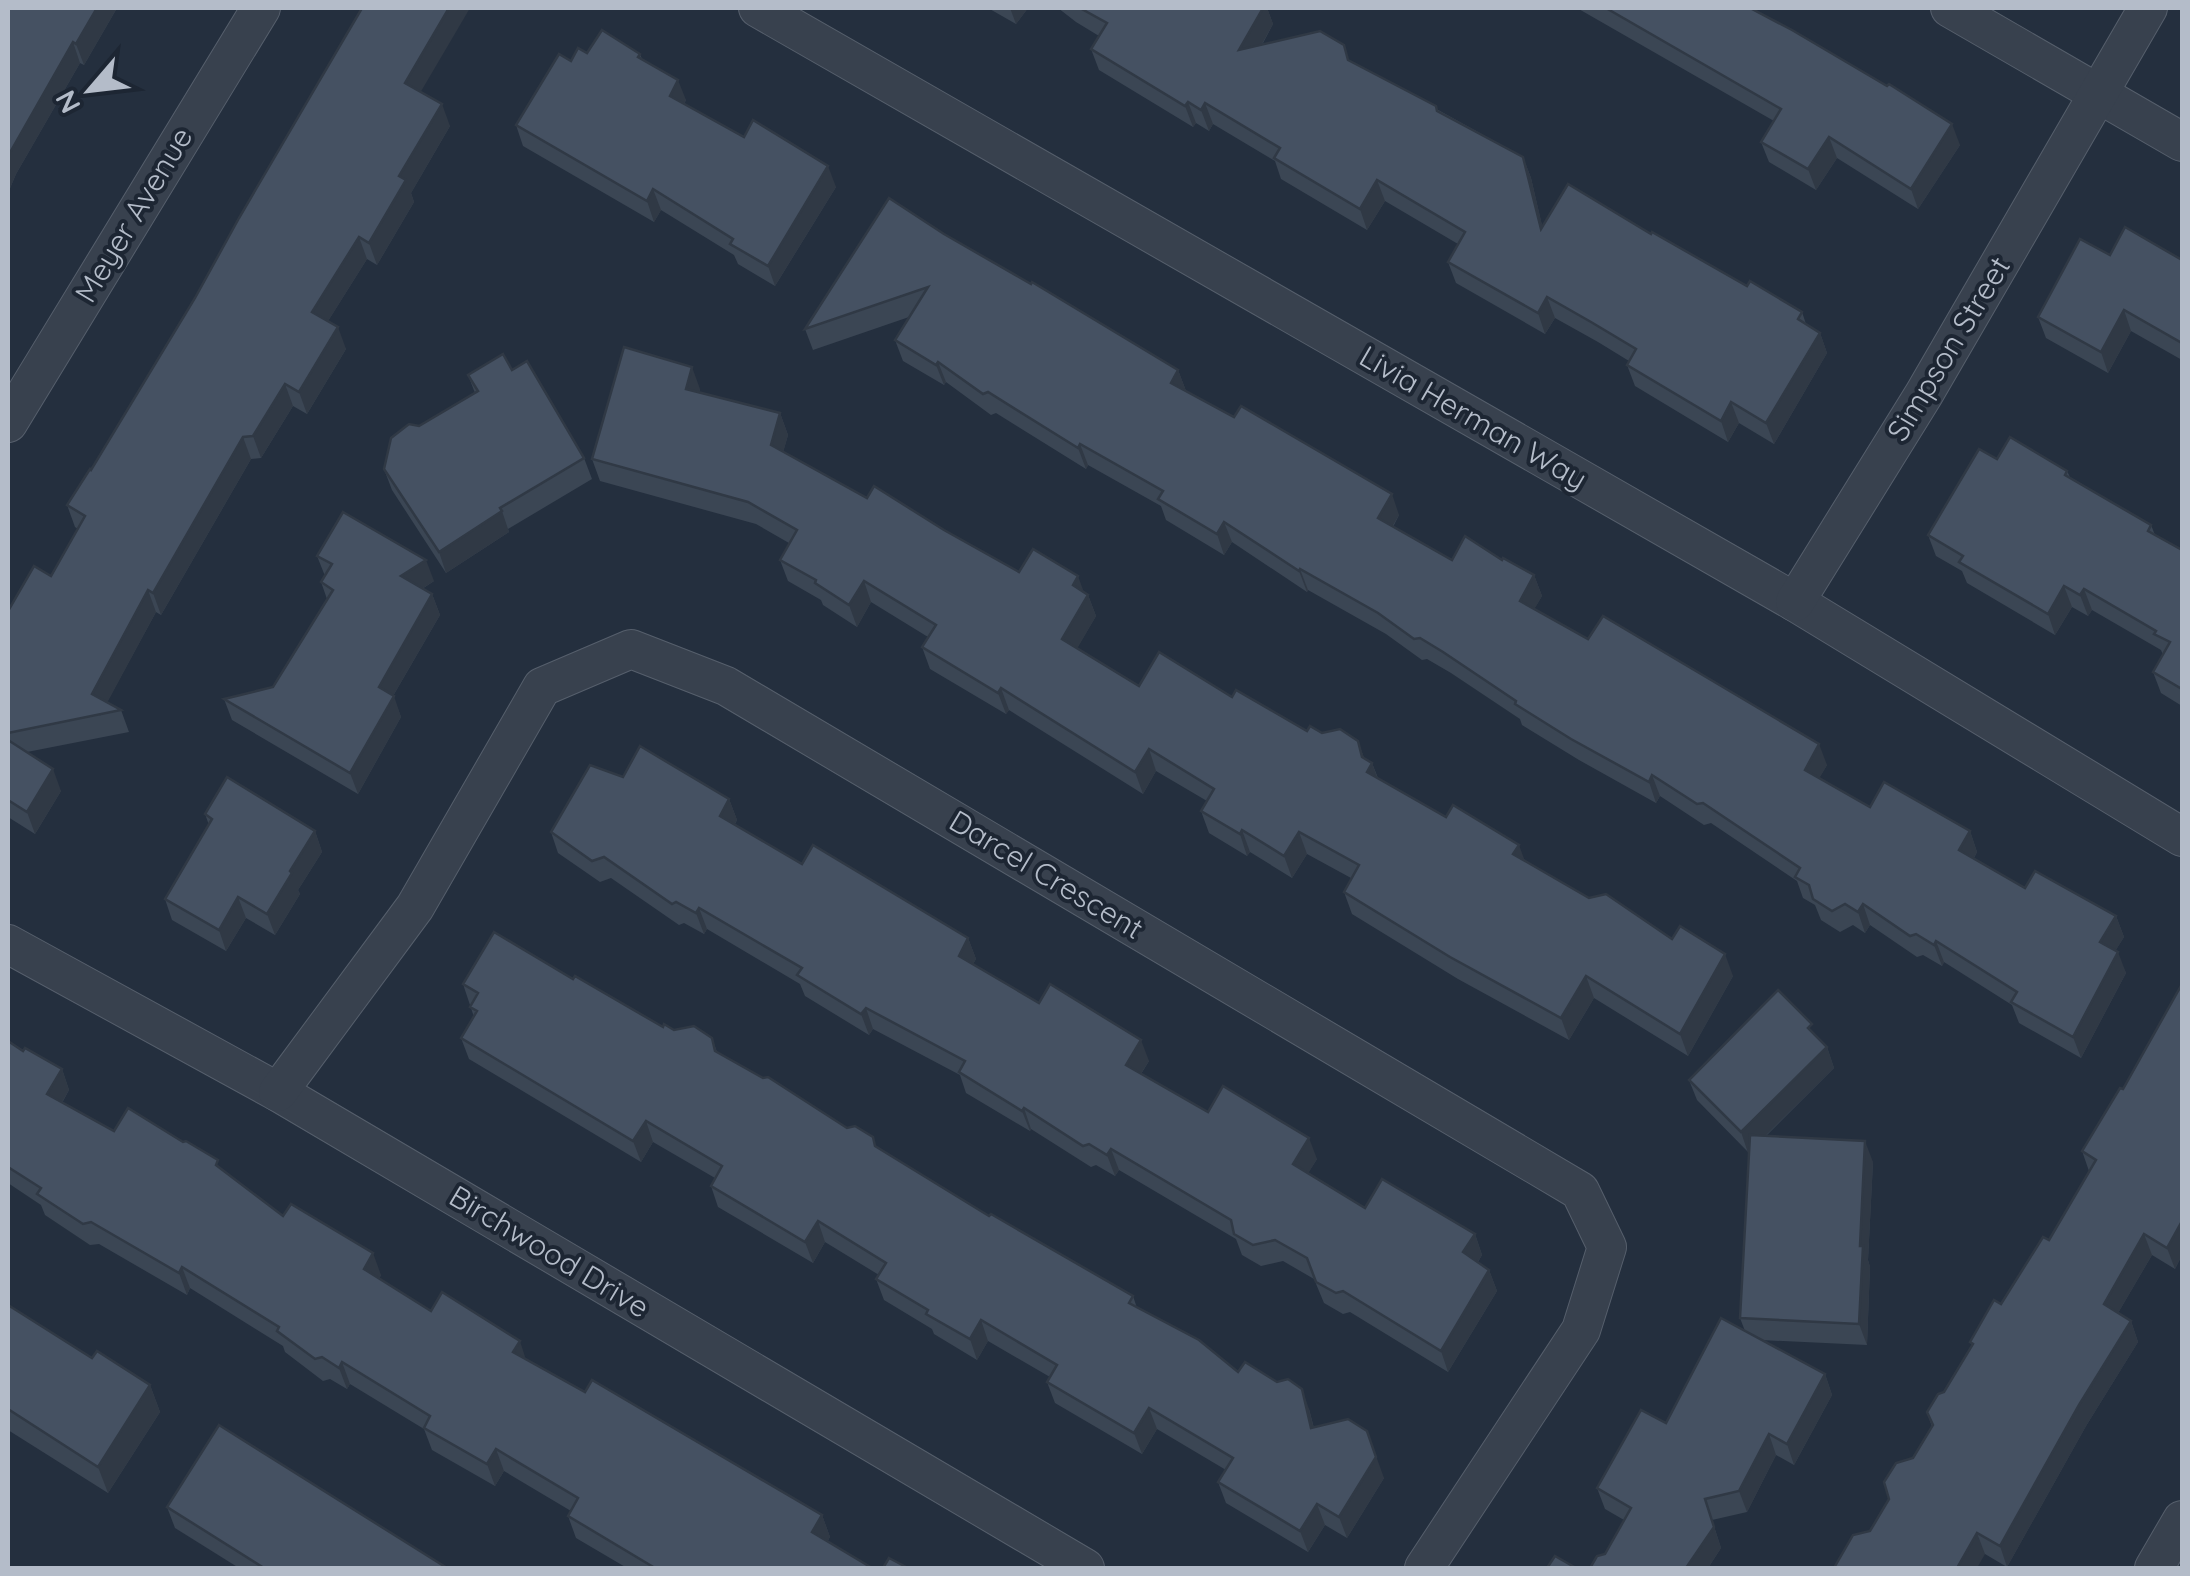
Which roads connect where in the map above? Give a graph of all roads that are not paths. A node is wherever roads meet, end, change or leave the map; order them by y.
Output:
1 (261, 8) edge
2 (758, 8) edge
3 (1950, 8) edge
4 (2148, 8) edge
5 (2098, 92) junction
6 (2182, 142) edge
7 (8, 423) edge
8 (1795, 602) junction
9 (2182, 836) edge
10 (8, 944) edge
11 (278, 1092) junction
12 (2182, 1520) edge
13 (1085, 1568) edge
14 (1424, 1568) edge
15 (2154, 1568) edge

1 - 7 street, Meyer Avenue
2 - 8 street, Livia Herman Way
3 - 5 street
4 - 5 street, Simpson Street
5 - 6 street
5 - 8 street, Simpson Street
8 - 9 street, Livia Herman Way
10 - 11 street, Birchwood Drive
11 - 13 street, Birchwood Drive
11 - 14 street, Darcel Crescent
12 - 15 street

